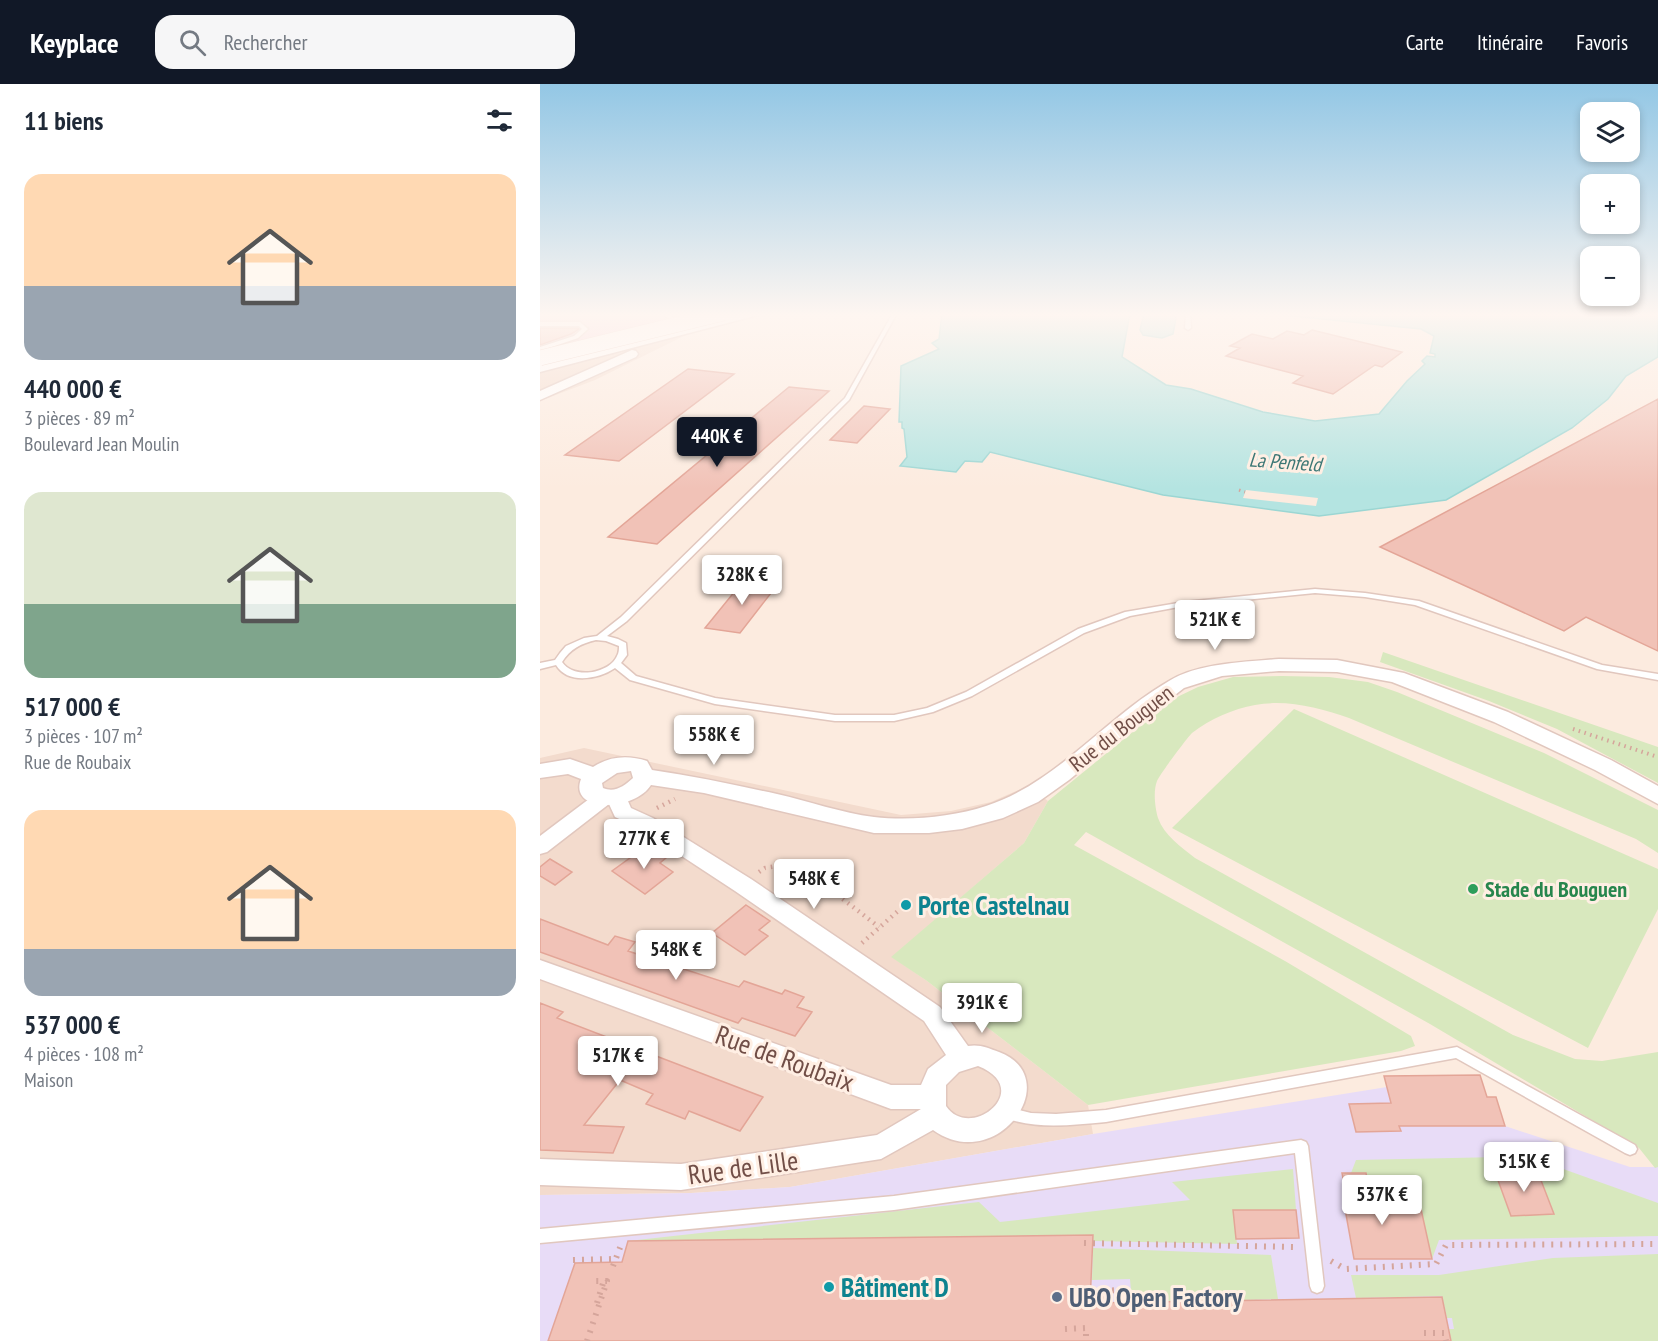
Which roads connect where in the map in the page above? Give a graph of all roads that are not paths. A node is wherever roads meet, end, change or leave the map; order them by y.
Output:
1 (597, 372) edge
2 (862, 372) edge
3 (540, 396) edge
4 (598, 638) junction
5 (558, 662) junction
6 (616, 664) junction
7 (540, 666) edge
8 (1658, 677) edge
9 (540, 771) edge
10 (595, 776) junction
11 (645, 776) junction
12 (1658, 796) edge
13 (610, 797) junction
14 (540, 847) edge
15 (540, 969) edge
16 (962, 1058) junction
17 (933, 1105) junction
18 (1007, 1113) junction
19 (1630, 1149) dead end
20 (540, 1172) edge
21 (540, 1236) edge
22 (1317, 1286) dead end

1 - 3 street
2 - 4 lane
4 - 5 lane
4 - 6 lane
5 - 6 lane
5 - 7 lane
6 - 8 lane
9 - 10 street
10 - 11 street, Rue du Bouguen
10 - 13 street
11 - 12 street, Rue du Bouguen
11 - 13 street
13 - 14 street
13 - 16 street
15 - 17 street, Rue de Roubaix
16 - 17 street
16 - 18 street
17 - 18 street
17 - 20 street, Rue de Lille
18 - 19 lane
21 - 22 lane

